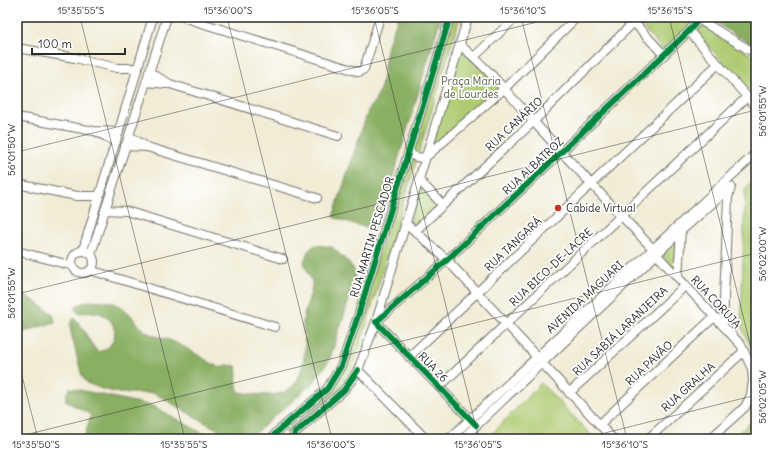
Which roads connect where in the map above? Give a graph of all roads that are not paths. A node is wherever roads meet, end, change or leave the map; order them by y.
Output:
1 (153, 17) edge
2 (380, 17) edge
3 (450, 17) edge
4 (468, 17) edge
5 (516, 17) edge
6 (577, 17) edge
7 (166, 18) edge
8 (183, 18) edge
9 (697, 18) edge
10 (631, 20) edge
11 (689, 32) junction
12 (460, 45) junction
13 (17, 48) edge
14 (664, 54) junction
15 (756, 54) edge
16 (474, 57) junction
17 (718, 64) junction
18 (117, 68) junction
19 (138, 68) junction
20 (149, 72) junction
21 (135, 78) junction
22 (146, 82) junction
23 (170, 84) junction
24 (505, 88) junction
25 (747, 97) junction
26 (126, 106) junction
27 (756, 107) edge
28 (137, 109) junction
29 (17, 117) edge
30 (534, 122) junction
31 (94, 131) junction
32 (119, 132) junction
33 (129, 136) junction
34 (338, 136) dead end
35 (116, 142) junction
36 (125, 146) junction
37 (410, 146) junction
38 (148, 147) junction
39 (562, 152) junction
40 (756, 153) edge
41 (427, 156) junction
42 (736, 171) junction
43 (419, 180) junction
44 (726, 180) junction
45 (17, 184) edge
46 (593, 184) junction
47 (720, 186) junction
48 (731, 187) junction
49 (726, 195) junction
50 (77, 196) junction
51 (99, 196) junction
52 (109, 198) junction
53 (317, 198) dead end
54 (443, 205) junction
55 (96, 206) junction
56 (105, 210) junction
57 (126, 211) junction
58 (622, 216) junction
59 (405, 223) junction
60 (415, 231) junction
61 (681, 231) junction
62 (83, 250) junction
63 (17, 251) edge
64 (655, 252) junction
65 (91, 254) junction
66 (283, 259) dead end
67 (447, 260) junction
68 (72, 263) junction
69 (92, 267) junction
70 (678, 277) junction
71 (686, 285) junction
72 (477, 292) junction
73 (714, 317) junction
74 (376, 322) junction
75 (507, 324) junction
76 (723, 325) junction
77 (275, 327) dead end
78 (744, 352) junction
79 (536, 356) junction
80 (410, 357) junction
81 (542, 363) junction
82 (358, 370) junction
83 (439, 387) junction
84 (569, 392) junction
85 (473, 422) junction
86 (599, 425) junction
87 (272, 439) edge
88 (293, 439) edge
89 (426, 439) edge
90 (449, 439) edge
91 (462, 439) edge
92 (613, 439) edge
93 (648, 439) edge
94 (710, 439) edge

1 - 19 street
2 - 8 street
3 - 37 street, RUA MARTIM PESCADOR
4 - 12 street
5 - 16 street
6 - 24 street
7 - 8 street
7 - 20 street
9 - 11 street, RUA ALBATROZ
9 - 15 street
10 - 14 street
10 - 30 street, RUA CANÁRIO
11 - 14 street, RUA ALBATROZ
11 - 17 street
12 - 16 street, RUA CORUJA
12 - 41 street
13 - 18 street
14 - 39 street, RUA ALBATROZ
16 - 24 street, RUA CORUJA
17 - 25 street
17 - 46 street, RUA TANGARÁ
18 - 19 street
18 - 21 street
19 - 21 street
20 - 22 street
20 - 23 street
21 - 26 street
22 - 23 street
22 - 28 street
23 - 34 street
24 - 30 street, RUA CORUJA
24 - 41 street
25 - 27 street
25 - 58 street, RUA BICO-DE-LACRE
26 - 28 street
26 - 32 street
28 - 33 street
29 - 31 street
30 - 39 street, RUA CORUJA
30 - 54 street, RUA CANÁRIO
31 - 32 street
31 - 35 street
32 - 35 street
33 - 36 street
33 - 38 street
35 - 51 street
36 - 38 street
36 - 52 street
37 - 41 street
37 - 87 street, RUA MARTIM PESCADOR
38 - 53 street
39 - 46 street, RUA CORUJA
39 - 67 street, RUA ALBATROZ
40 - 42 street, AVENIDA MAGUARI
41 - 43 street
42 - 44 street, AVENIDA MAGUARI
42 - 48 street
43 - 54 street
43 - 59 street
44 - 47 street, AVENIDA MAGUARI
44 - 48 street
45 - 50 street
46 - 58 street, RUA CORUJA
46 - 72 street, RUA TANGARÁ
47 - 49 street
47 - 64 street, AVENIDA MAGUARI
48 - 49 street
49 - 61 street, AVENIDA MAGUARI
49 - 76 street
50 - 51 street
50 - 55 street
51 - 55 street
52 - 56 street
52 - 57 street
54 - 60 street, RUA CANÁRIO
55 - 62 street
56 - 57 street
56 - 65 street
57 - 66 street
58 - 64 street, RUA CORUJA
58 - 75 street, RUA BICO-DE-LACRE
59 - 60 street
59 - 74 street
60 - 67 street
61 - 64 street, AVENIDA MAGUARI
61 - 70 street
62 - 65 street
62 - 68 street
63 - 68 street
64 - 70 street, RUA CORUJA
64 - 79 street, AVENIDA MAGUARI
64 - 81 street, AVENIDA MAGUARI
65 - 69 street
67 - 72 street
67 - 74 street, RUA ALBATROZ
68 - 69 street
69 - 77 street
70 - 71 street, RUA CORUJA
71 - 73 street, RUA CORUJA
71 - 84 street, RUA SABIÁ LARANJEIRA
72 - 75 street
72 - 80 street, RUA TANGARÁ
73 - 76 street, RUA CORUJA
73 - 86 street, RUA PAVÃO
74 - 80 street, RUA 26
74 - 82 street
75 - 79 street
75 - 83 street, RUA BICO-DE-LACRE
76 - 78 street, RUA CORUJA
78 - 93 street, RUA GRALHA
78 - 94 street, RUA CORUJA
79 - 85 street, AVENIDA MAGUARI
80 - 83 street, RUA 26
81 - 84 street
81 - 85 street, AVENIDA MAGUARI
82 - 88 street
82 - 89 street
83 - 85 street, RUA 26
84 - 86 street
85 - 90 street, AVENIDA MAGUARI
85 - 91 street, AVENIDA MAGUARI
86 - 92 street

